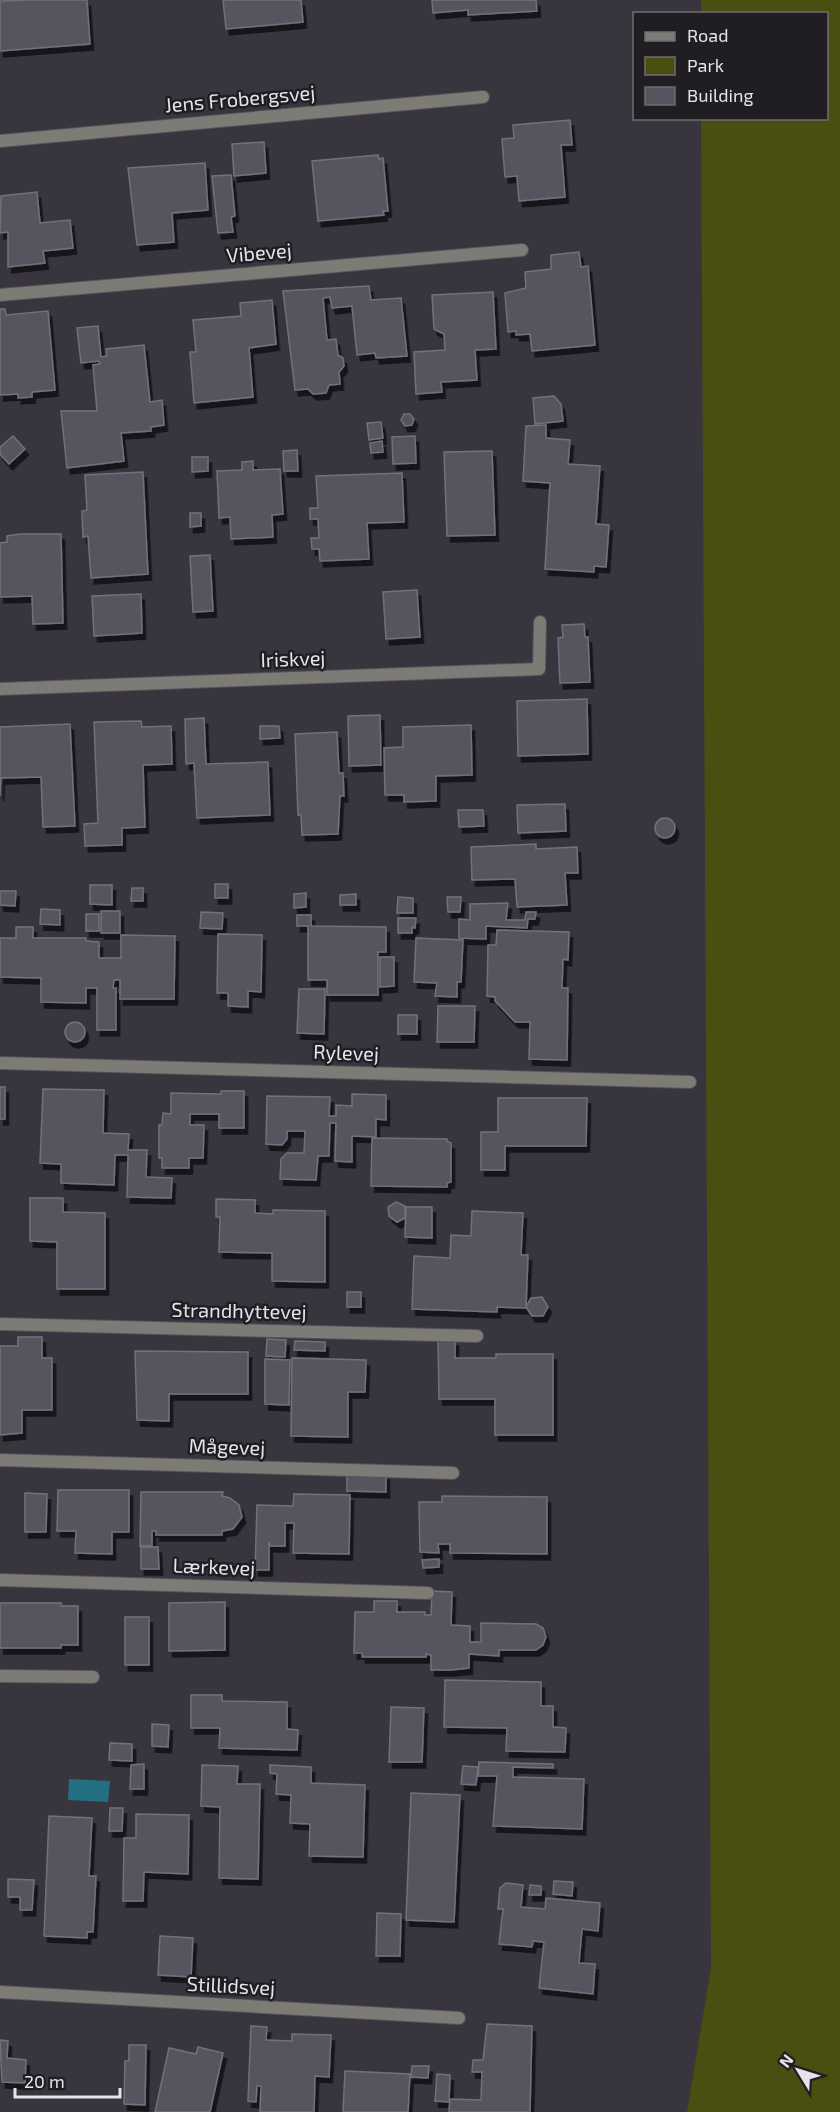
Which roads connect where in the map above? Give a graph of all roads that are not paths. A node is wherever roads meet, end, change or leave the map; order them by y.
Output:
1 (483, 97) dead end
2 (0, 141) edge
3 (522, 250) dead end
4 (0, 295) edge
5 (540, 622) dead end
6 (0, 689) edge
7 (0, 1062) edge
8 (690, 1082) dead end
9 (0, 1324) edge
10 (477, 1336) dead end
11 (0, 1461) edge
12 (453, 1473) dead end
13 (0, 1580) edge
14 (428, 1593) dead end
15 (0, 1676) edge
16 (93, 1677) dead end
17 (0, 1992) edge
18 (459, 2018) dead end

1 - 2 street, Jens Frobergsvej
3 - 4 street, Vibevej
5 - 6 street, Iriskvej
7 - 8 street, Rylevej
9 - 10 street, Strandhyttevej
11 - 12 street, Mågevej
13 - 14 street, Lærkevej
15 - 16 street
17 - 18 street, Stillidsvej

